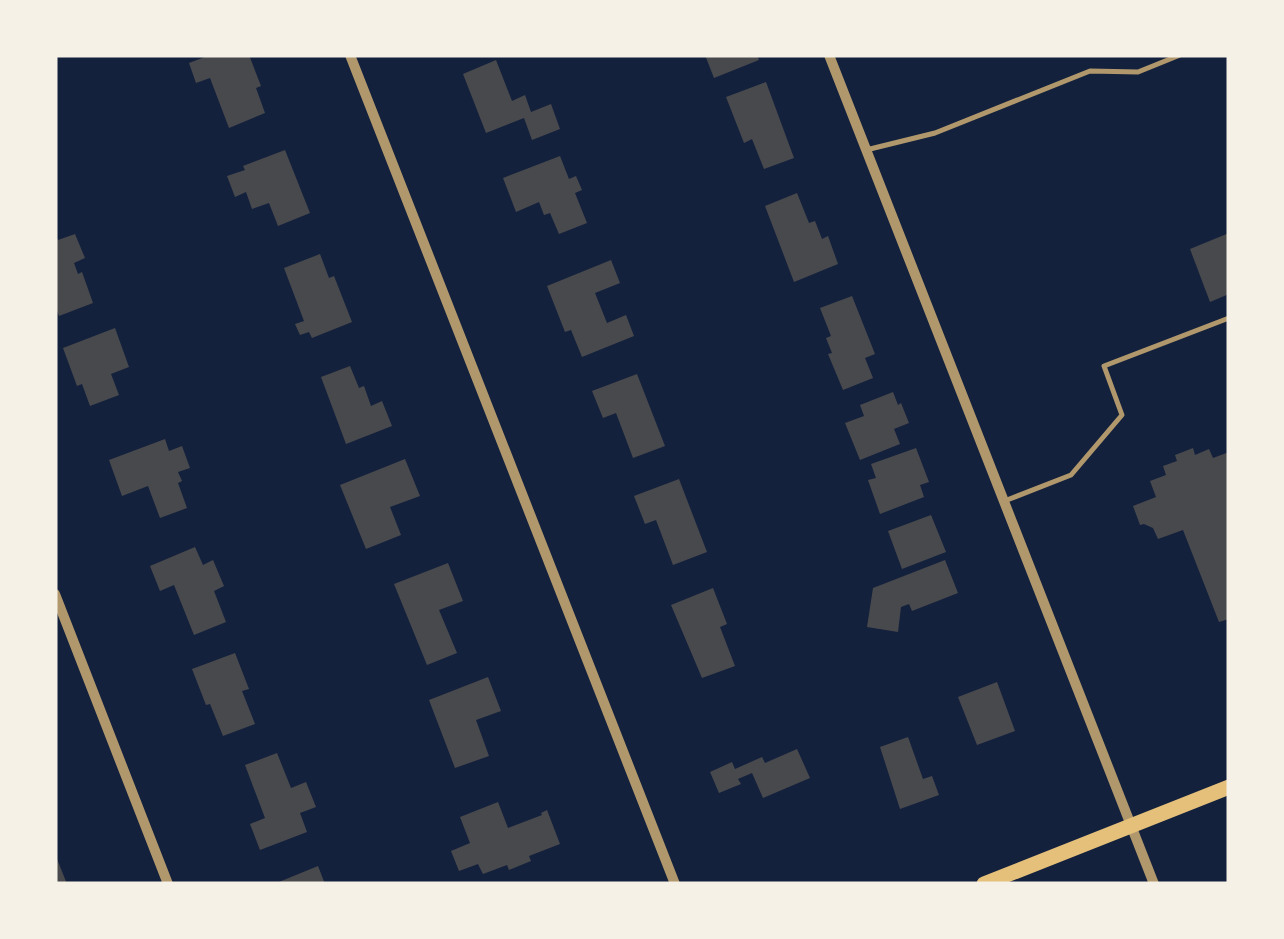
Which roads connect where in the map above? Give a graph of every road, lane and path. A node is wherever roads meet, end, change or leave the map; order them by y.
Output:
1 (350, 55) edge
2 (829, 55) edge
3 (1180, 55) edge
4 (866, 150) junction
5 (1229, 318) edge
6 (1004, 502) junction
7 (55, 594) edge
8 (1229, 787) edge
9 (1131, 826) junction
10 (168, 884) edge
11 (675, 884) edge
12 (984, 884) edge
13 (1154, 884) edge

1 - 11 street
2 - 4 street
3 - 4 lane
4 - 6 street
5 - 6 lane
6 - 9 street
7 - 10 street
8 - 9 main road
9 - 12 main road
9 - 13 street

